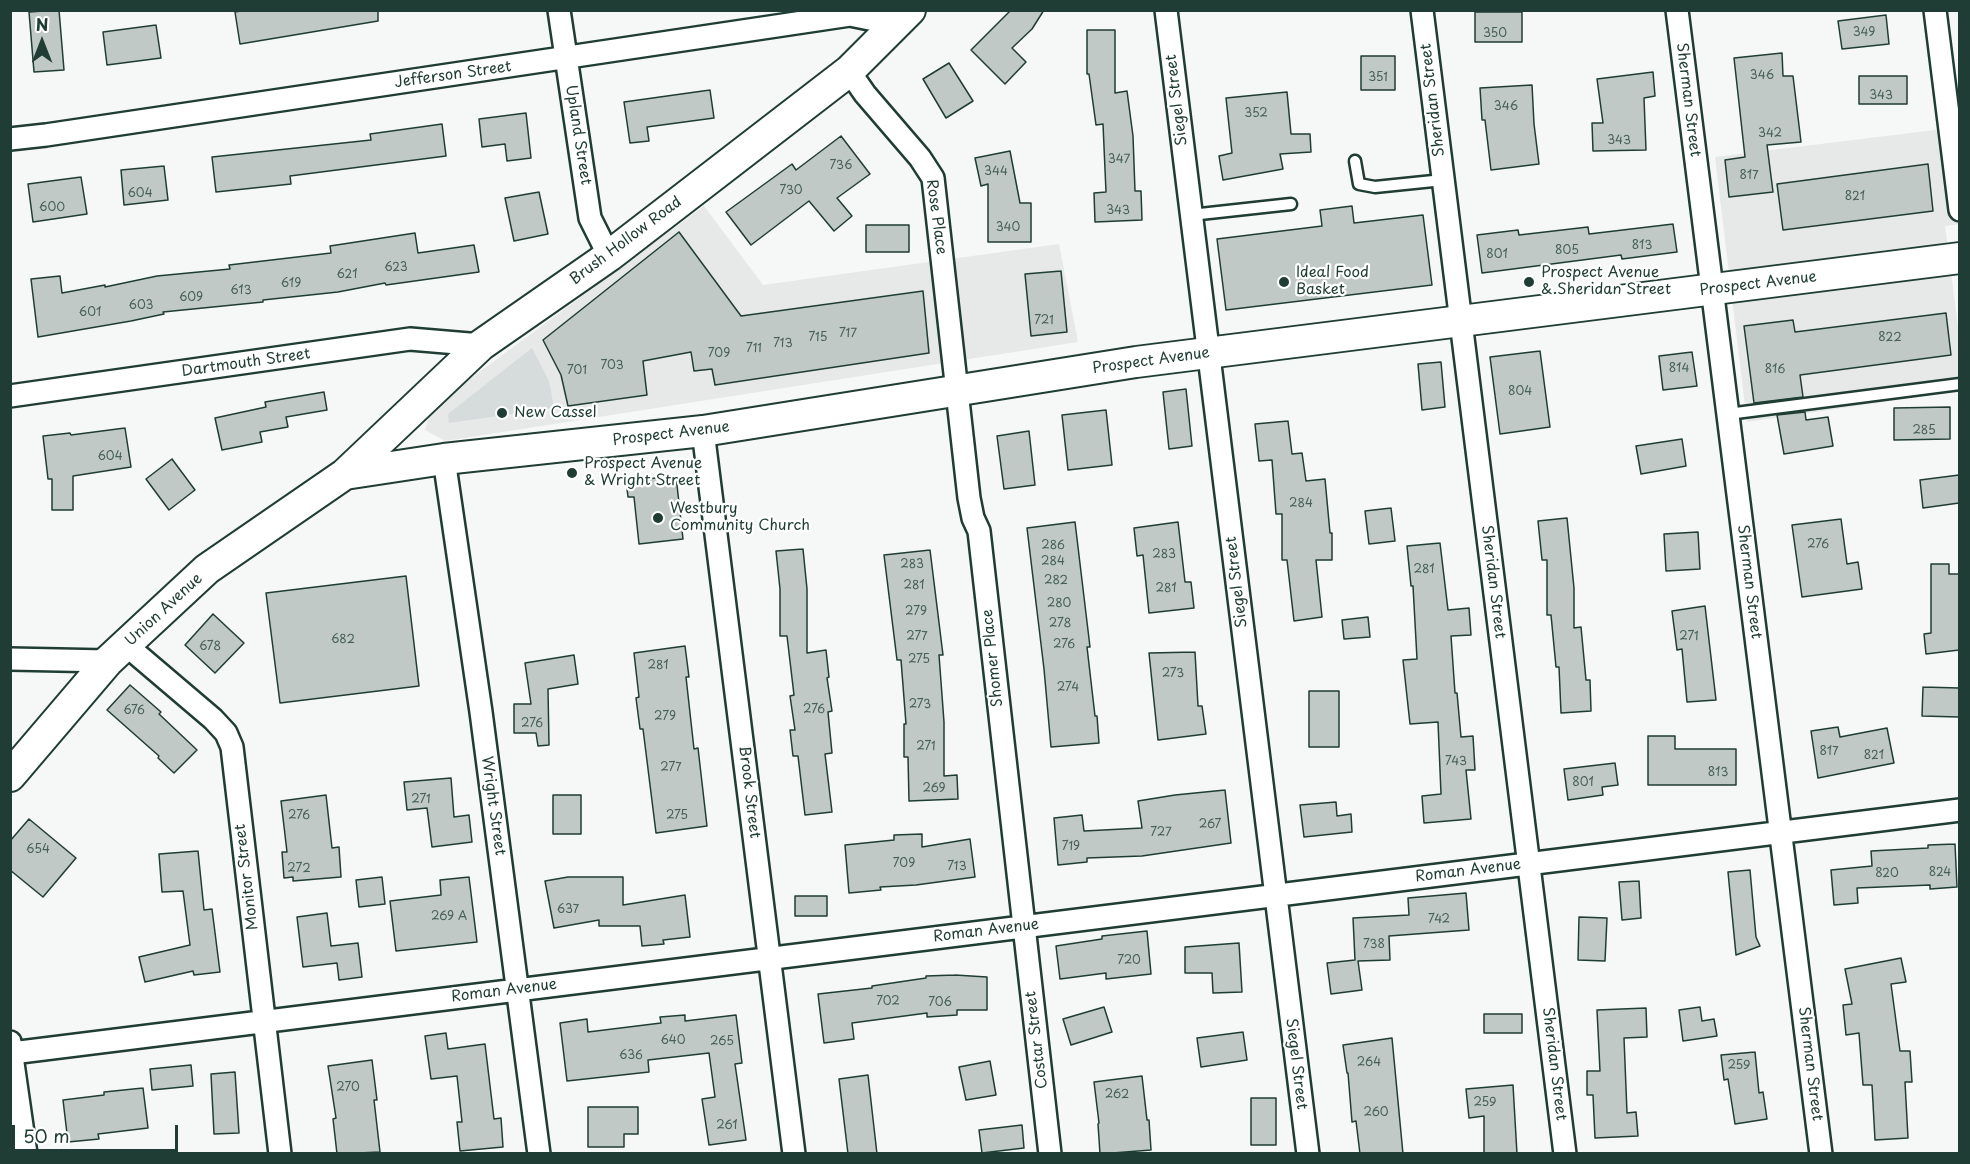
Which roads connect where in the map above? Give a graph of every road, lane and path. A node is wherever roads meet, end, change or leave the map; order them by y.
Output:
1 (559, 10) edge
2 (1166, 10) edge
3 (1422, 10) edge
4 (1677, 10) edge
5 (1935, 10) edge
6 (902, 17) edge
7 (566, 58) junction
8 (849, 71) junction
9 (10, 139) edge
10 (1956, 158) edge
11 (1355, 161) dead end
12 (1443, 180) junction
13 (1291, 204) dead end
14 (1959, 210) edge
15 (1191, 214) junction
16 (609, 256) junction
17 (1959, 258) edge
18 (1712, 291) junction
19 (1460, 321) junction
20 (481, 345) junction
21 (1208, 353) junction
22 (1959, 384) edge
23 (957, 392) junction
24 (10, 396) edge
25 (1728, 414) junction
26 (703, 431) junction
27 (444, 459) junction
28 (345, 474) junction
29 (117, 653) junction
30 (10, 658) edge
31 (10, 776) edge
32 (1959, 810) edge
33 (1781, 831) junction
34 (1529, 863) junction
35 (1275, 896) junction
36 (1024, 926) junction
37 (770, 958) junction
38 (518, 990) junction
39 (265, 1022) junction
40 (11, 1047) edge
41 (26, 1154) edge
42 (280, 1154) edge
43 (539, 1154) edge
44 (794, 1154) edge
45 (1050, 1154) edge
46 (1308, 1154) edge
47 (1565, 1154) edge
48 (1821, 1154) edge

1 - 7 street, Upland Street
2 - 15 street, Siegel Street
3 - 12 street, Sheridan Street
4 - 18 street, Sherman Street
5 - 10 street
6 - 7 street, Jefferson Street
6 - 8 main road, Brush Hollow Road
7 - 9 street, Jefferson Street
7 - 16 street, Upland Street
8 - 16 main road, Brush Hollow Road
8 - 23 street, Rose Place
10 - 14 street
11 - 12 lane
12 - 19 street, Sheridan Street
13 - 15 lane
15 - 21 street, Siegel Street
16 - 20 main road, Brush Hollow Road
17 - 18 main road, Prospect Avenue
18 - 19 main road, Prospect Avenue
18 - 25 street, Sherman Street
19 - 21 main road, Prospect Avenue
19 - 34 street, Sheridan Street
20 - 24 street, Dartmouth Street
20 - 28 main road, Brush Hollow Road
21 - 23 main road, Prospect Avenue
21 - 35 street, Siegel Street
22 - 25 lane
23 - 26 main road, Prospect Avenue
23 - 36 street, Shomer Place
25 - 33 street, Sherman Street
26 - 27 main road, Prospect Avenue
26 - 37 street, Brook Street
27 - 28 main road, Prospect Avenue
27 - 38 street, Wright Street
28 - 29 main road, Union Avenue
29 - 30 street
29 - 31 main road, Union Avenue
29 - 39 street, Monitor Street
32 - 33 street, Roman Avenue
33 - 34 street, Roman Avenue
33 - 48 street, Sherman Street
34 - 35 street, Roman Avenue
34 - 47 street, Sheridan Street
35 - 36 street, Roman Avenue
35 - 46 street, Siegel Street
36 - 37 street, Roman Avenue
36 - 45 street, Costar Street
37 - 38 street, Roman Avenue
37 - 44 street, Brook Street
38 - 39 street, Roman Avenue
38 - 43 street, Wright Street
39 - 40 street, Roman Avenue
39 - 42 street, Monitor Street
40 - 41 street

